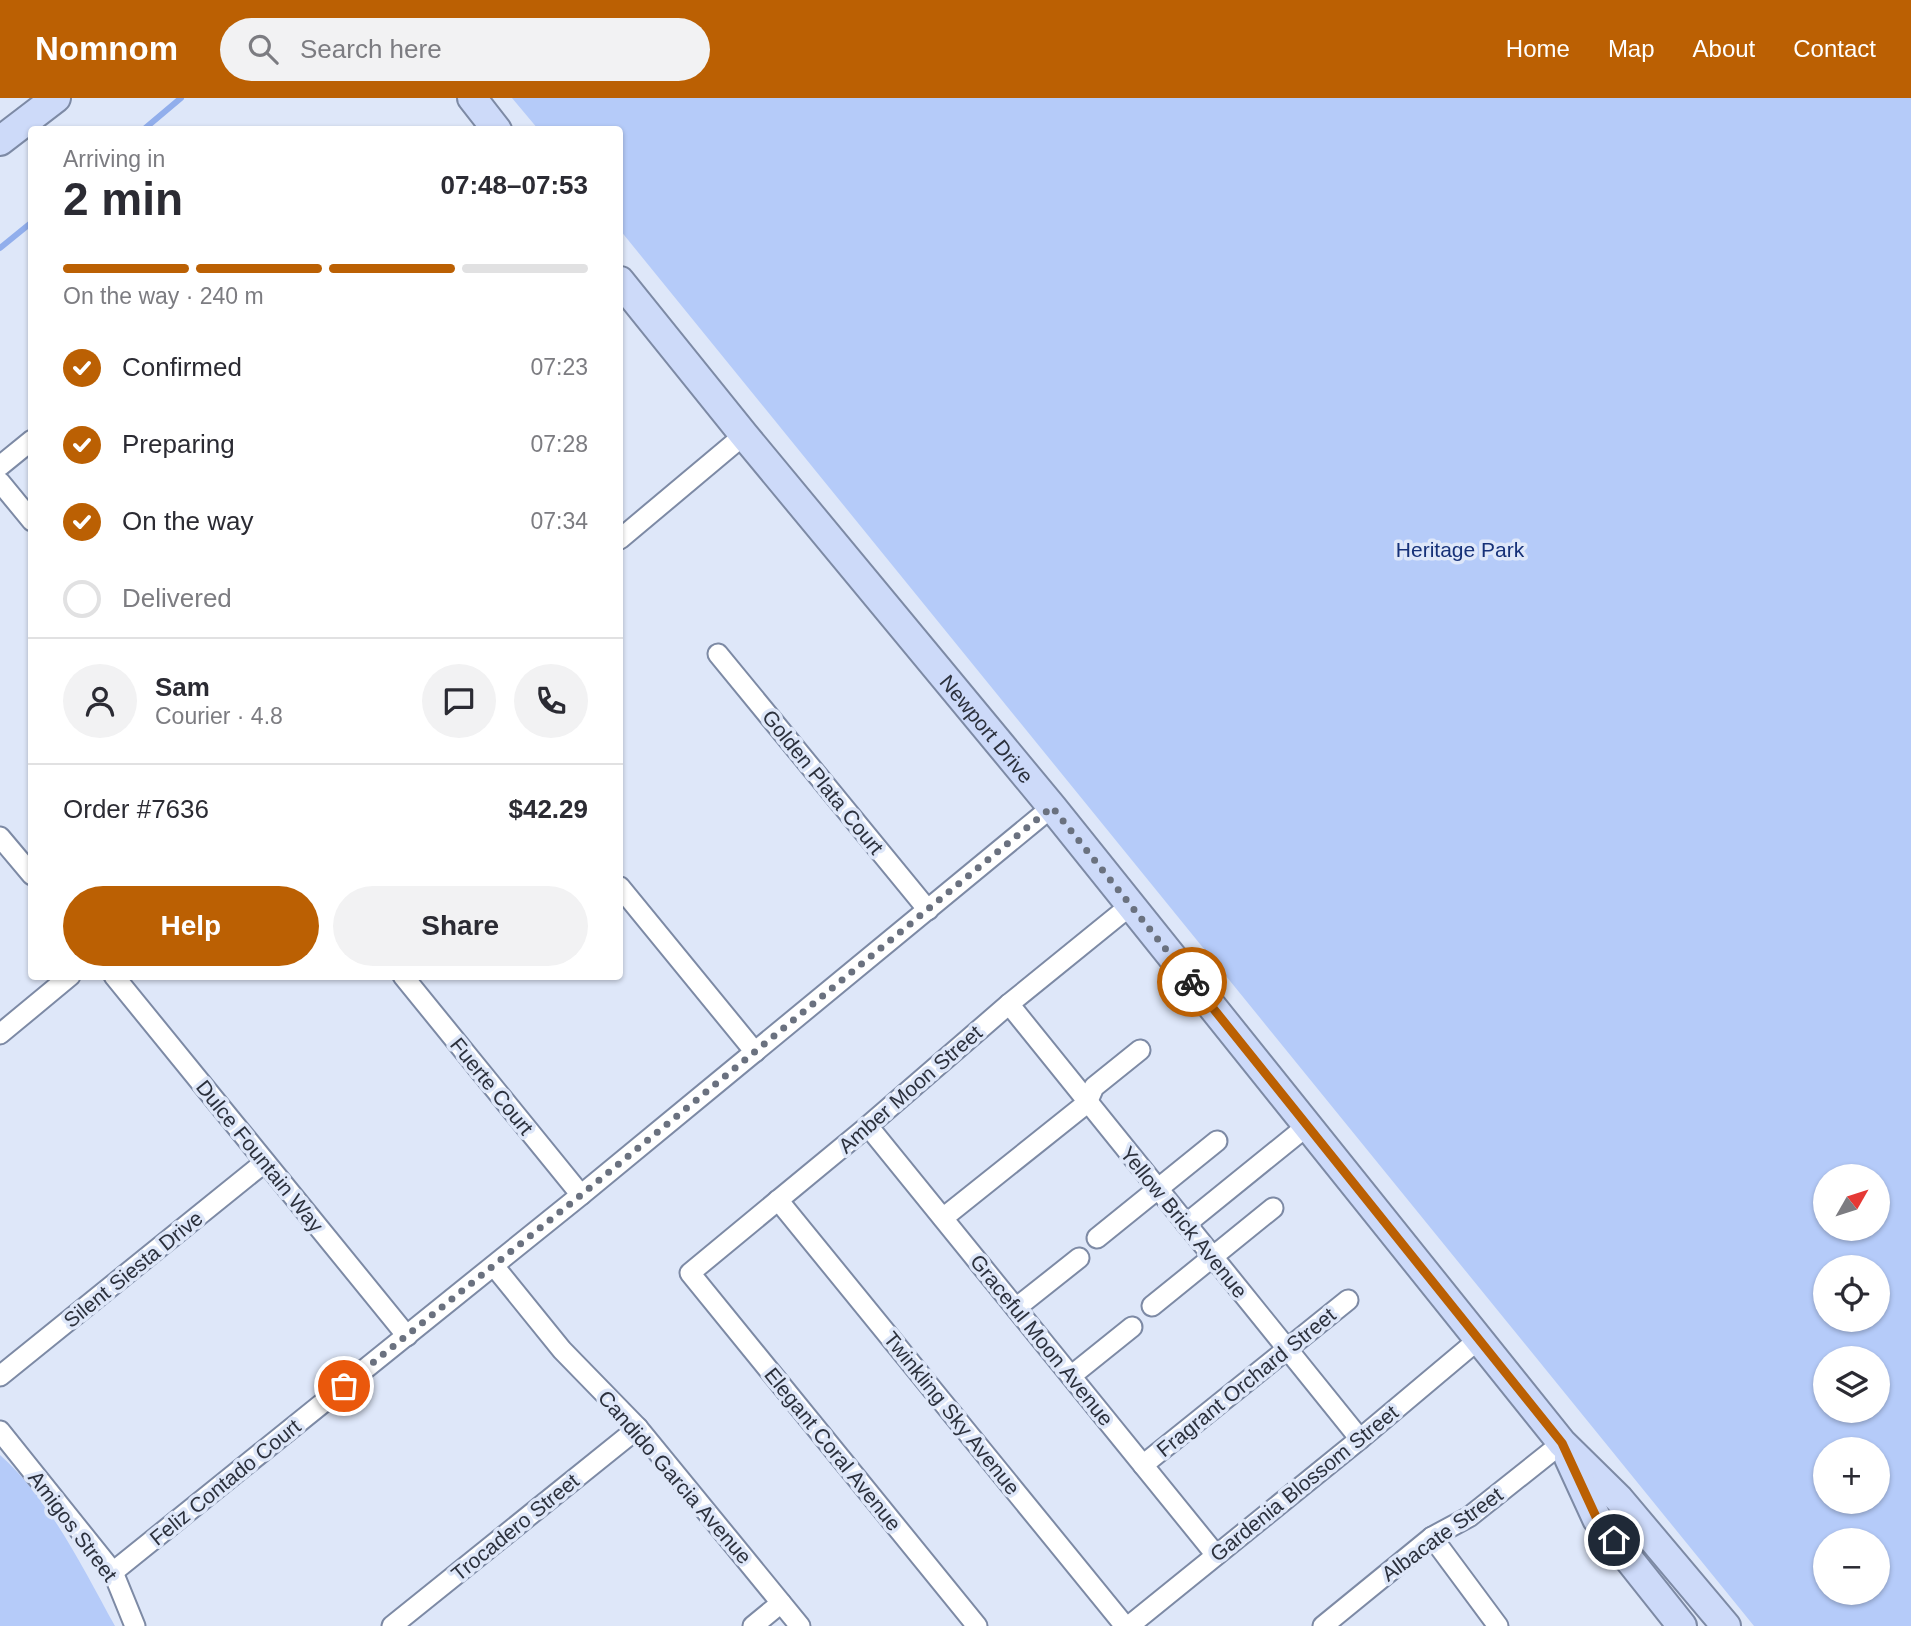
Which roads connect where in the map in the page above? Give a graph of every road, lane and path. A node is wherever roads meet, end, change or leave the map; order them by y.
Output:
1 (56, 98) edge
2 (472, 98) edge
3 (494, 126) edge
4 (0, 141) edge
5 (623, 285) edge
6 (744, 435) junction
7 (28, 443) edge
8 (0, 466) edge
9 (0, 482) edge
10 (28, 516) edge
11 (623, 536) edge
12 (719, 654) dead end
13 (1052, 807) junction
14 (0, 837) edge
15 (28, 870) edge
16 (623, 891) edge
17 (1131, 905) junction
18 (928, 910) junction
19 (65, 980) edge
20 (117, 980) edge
21 (406, 980) edge
22 (1009, 1004) junction
23 (0, 1034) edge
24 (1140, 1050) dead end
25 (755, 1052) junction
26 (1087, 1102) junction
27 (869, 1126) junction
28 (1307, 1126) junction
29 (1217, 1141) dead end
30 (265, 1162) junction
31 (1157, 1189) junction
32 (581, 1195) junction
33 (778, 1200) junction
34 (1273, 1208) dead end
35 (943, 1218) junction
36 (1186, 1224) junction
37 (1097, 1238) dead end
38 (1213, 1257) junction
39 (1079, 1258) dead end
40 (494, 1266) junction
41 (690, 1273) joint
42 (1348, 1300) dead end
43 (1152, 1306) dead end
44 (1016, 1308) junction
45 (1132, 1327) dead end
46 (407, 1336) junction
47 (1479, 1339) junction
48 (1288, 1349) junction
49 (0, 1376) edge
50 (1071, 1376) junction
51 (638, 1428) junction
52 (0, 1432) edge
53 (1360, 1438) junction
54 (1562, 1443) junction
55 (1143, 1465) junction
56 (1432, 1537) junction
57 (1216, 1555) junction
58 (113, 1572) junction
59 (781, 1603) junction
60 (135, 1626) edge
61 (392, 1626) edge
62 (753, 1626) edge
63 (800, 1626) edge
64 (976, 1626) edge
65 (1127, 1626) edge
66 (1323, 1626) edge
67 (1498, 1626) edge
68 (1682, 1626) edge
69 (1726, 1626) edge

1 - 4 street
2 - 3 street
5 - 6 street, Newport Drive
6 - 11 street
6 - 13 street, Newport Drive
7 - 8 street
9 - 10 street
12 - 18 street, Golden Plata Court
13 - 17 street, Newport Drive
13 - 18 street, Feliz Contado Court
14 - 15 street
16 - 25 street
17 - 22 street, Amber Moon Street
17 - 28 street, Newport Drive
18 - 25 street, Feliz Contado Court
19 - 23 street
20 - 30 street, Dulce Fountain Way
21 - 32 street, Fuerte Court
22 - 26 street, Yellow Brick Avenue
22 - 27 street, Amber Moon Street
24 - 26 street
25 - 32 street, Feliz Contado Court
26 - 31 street, Yellow Brick Avenue
26 - 35 street
27 - 33 street, Amber Moon Street
27 - 35 street, Graceful Moon Avenue
28 - 36 street
28 - 47 street, Newport Drive
29 - 31 street
30 - 46 street, Dulce Fountain Way
30 - 49 street, Silent Siesta Drive
31 - 36 street, Yellow Brick Avenue
31 - 37 street
32 - 40 street, Feliz Contado Court
33 - 41 street, Amber Moon Street
33 - 65 street, Twinkling Sky Avenue
34 - 38 street
35 - 44 street, Graceful Moon Avenue
36 - 38 street, Yellow Brick Avenue
38 - 43 street
38 - 48 street, Yellow Brick Avenue
39 - 44 street
40 - 46 street, Feliz Contado Court
40 - 51 street, Candido Garcia Avenue
41 - 64 street, Elegant Coral Avenue
42 - 48 street, Fragrant Orchard Street
44 - 50 street, Graceful Moon Avenue
45 - 50 street
46 - 58 street, Feliz Contado Court
47 - 53 street, Gardenia Blossom Street
47 - 54 street, Newport Drive
48 - 53 street, Yellow Brick Avenue
48 - 55 street, Fragrant Orchard Street
50 - 55 street, Graceful Moon Avenue
51 - 59 street, Candido Garcia Avenue
51 - 61 street, Trocadero Street
52 - 58 street, Amigos Street
53 - 57 street, Gardenia Blossom Street
54 - 56 street, Albacate Street
54 - 68 street, Newport Drive
54 - 69 street, Newport Drive
55 - 57 street, Graceful Moon Avenue
56 - 66 street, Albacate Street
56 - 67 street
57 - 65 street, Gardenia Blossom Street
58 - 60 street, Amigos Street
59 - 62 street
59 - 63 street, Candido Garcia Avenue

